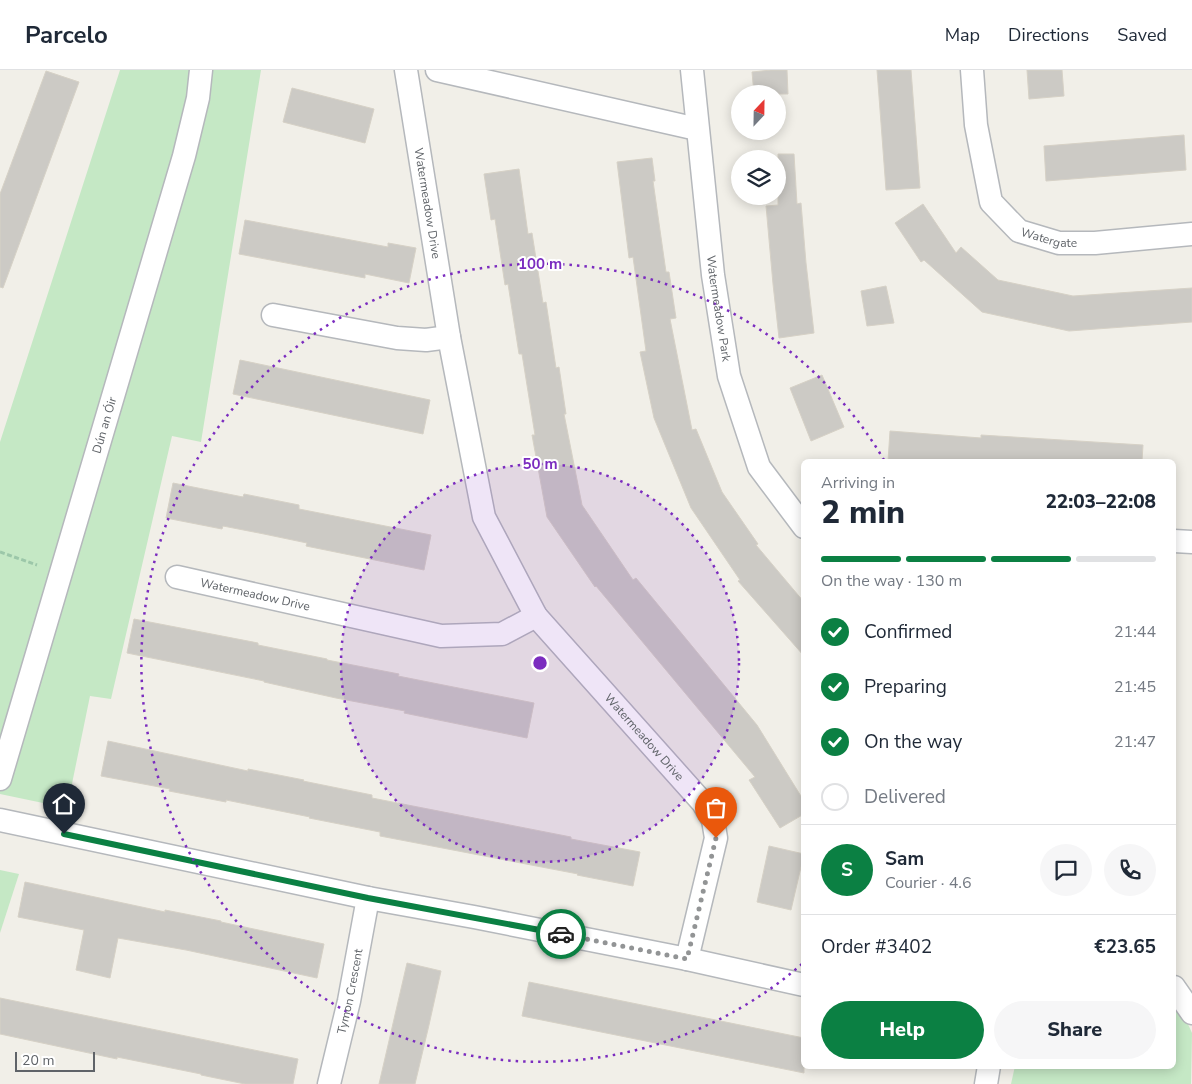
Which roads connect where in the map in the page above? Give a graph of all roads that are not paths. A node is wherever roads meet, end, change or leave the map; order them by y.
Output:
1 (201, 70) edge
2 (406, 70) edge
3 (437, 70) edge
4 (692, 70) edge
5 (972, 70) edge
6 (697, 129) junction
7 (1192, 234) edge
8 (272, 314) dead end
9 (449, 337) junction
10 (801, 523) edge
11 (1176, 541) edge
12 (1192, 542) edge
13 (177, 577) dead end
14 (536, 616) junction
15 (0, 779) edge
16 (0, 820) edge
17 (368, 898) junction
18 (687, 959) junction
19 (801, 984) edge
20 (1176, 989) edge
21 (1192, 1013) edge
22 (988, 1069) edge
23 (329, 1084) edge
24 (986, 1084) edge

1 - 15 street, Dún an Óir
2 - 9 street, Watermeadow Drive
3 - 6 street
4 - 6 street, Watermeadow Park
5 - 7 street, Watergate
6 - 10 street, Watermeadow Park
8 - 9 street
9 - 14 street, Watermeadow Drive
11 - 12 street
13 - 14 street, Watermeadow Drive
14 - 18 street, Watermeadow Drive
16 - 17 street
17 - 18 street
17 - 23 street, Tymon Crescent
18 - 19 street
20 - 21 street
22 - 24 street

